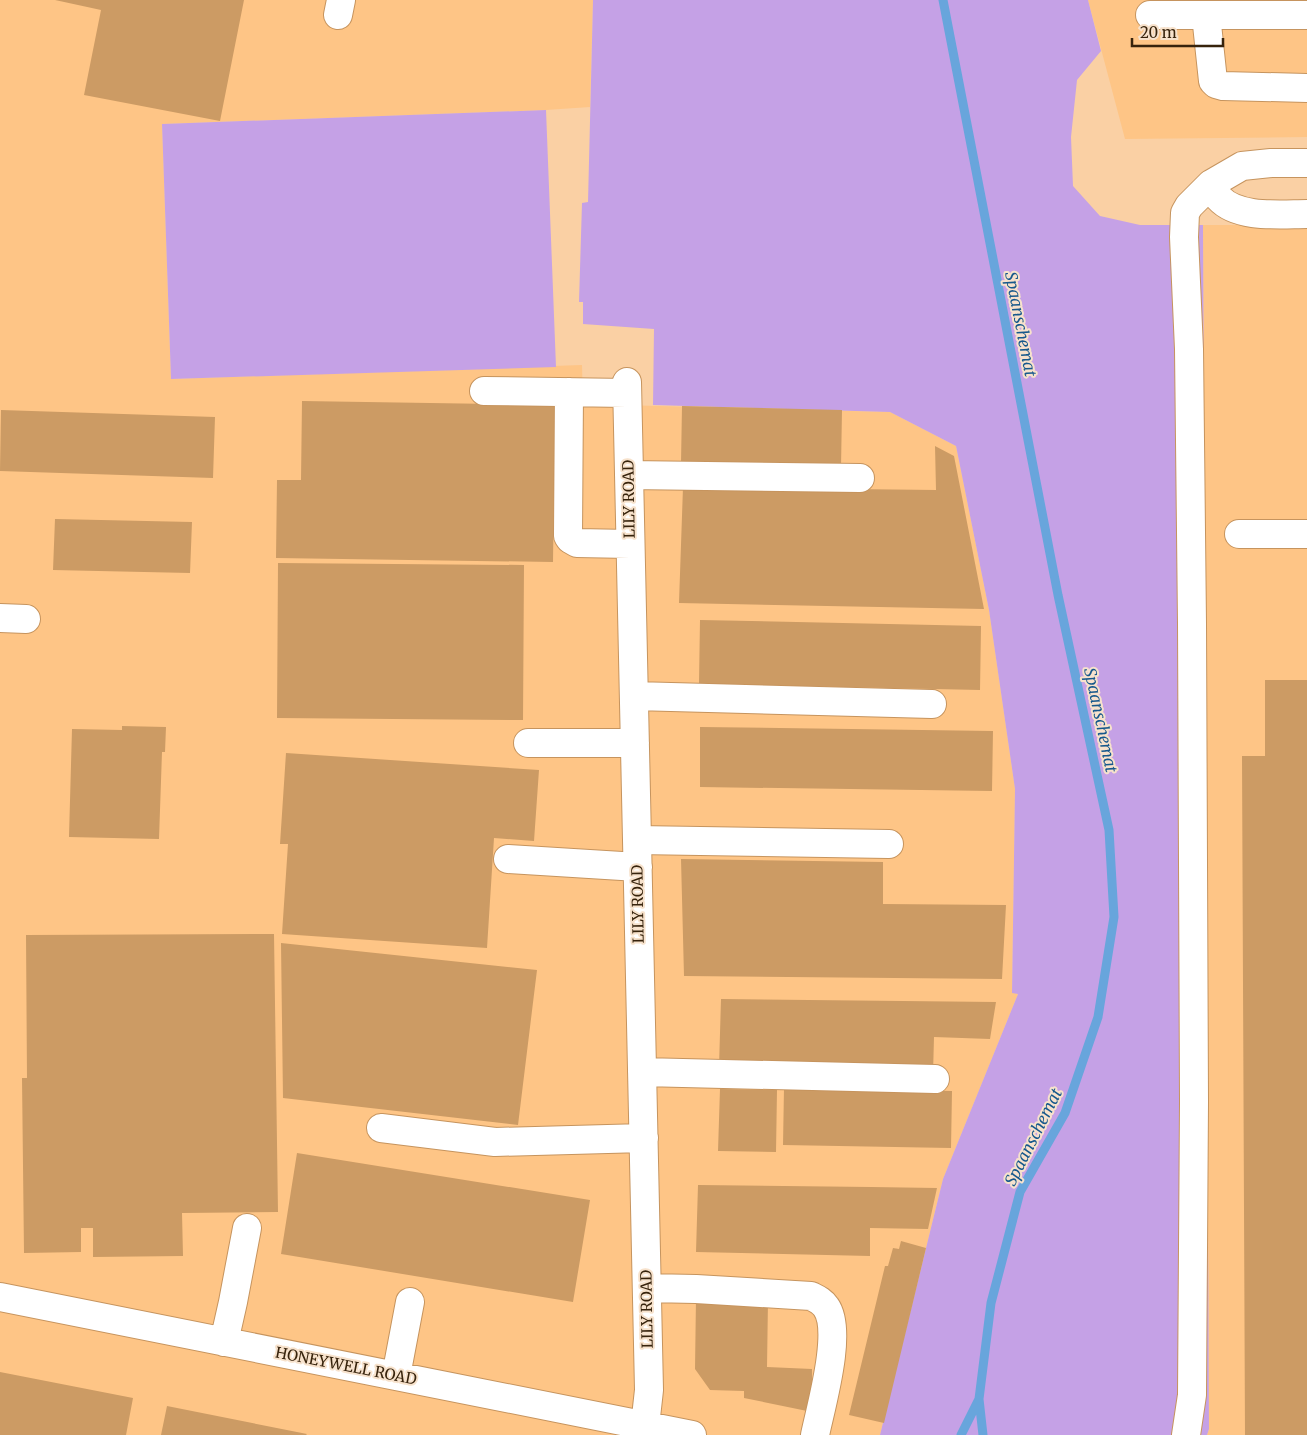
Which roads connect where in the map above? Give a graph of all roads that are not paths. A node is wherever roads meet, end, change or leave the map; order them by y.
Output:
1 (1150, 15) dead end
2 (1206, 15) junction
3 (1307, 15) edge
4 (1307, 88) edge
5 (1307, 163) edge
6 (1211, 184) junction
7 (1307, 214) edge
8 (484, 391) dead end
9 (569, 392) junction
10 (629, 475) junction
11 (860, 478) dead end
12 (1239, 534) dead end
13 (1307, 534) edge
14 (630, 544) junction
15 (634, 696) junction
16 (932, 704) dead end
17 (635, 743) junction
18 (528, 744) dead end
19 (637, 840) junction
20 (889, 844) dead end
21 (508, 859) dead end
22 (638, 867) junction
23 (642, 1072) junction
24 (935, 1079) dead end
25 (381, 1128) dead end
26 (644, 1138) junction
27 (247, 1228) dead end
28 (647, 1288) junction
29 (0, 1297) edge
30 (410, 1302) dead end
31 (224, 1342) junction
32 (396, 1376) junction
33 (645, 1430) edge
34 (692, 1435) edge
35 (815, 1435) edge
36 (1186, 1435) edge

1 - 2 street
2 - 3 street
2 - 4 street
5 - 6 street
6 - 7 street
6 - 36 street
8 - 9 street
9 - 10 street, LILY ROAD
9 - 14 street
10 - 11 street
10 - 14 street, LILY ROAD
12 - 13 street
14 - 15 street, LILY ROAD
15 - 16 street
15 - 17 street, LILY ROAD
17 - 18 street
17 - 19 street, LILY ROAD
19 - 20 street
19 - 22 street, LILY ROAD
21 - 22 street
22 - 23 street, LILY ROAD
23 - 24 street
23 - 26 street, LILY ROAD
25 - 26 street
26 - 28 street, LILY ROAD
27 - 31 street
28 - 33 street, LILY ROAD
28 - 35 street
29 - 31 street, HONEYWELL ROAD
30 - 32 street
31 - 32 street, HONEYWELL ROAD
32 - 33 street, HONEYWELL ROAD
33 - 34 street, HONEYWELL ROAD

